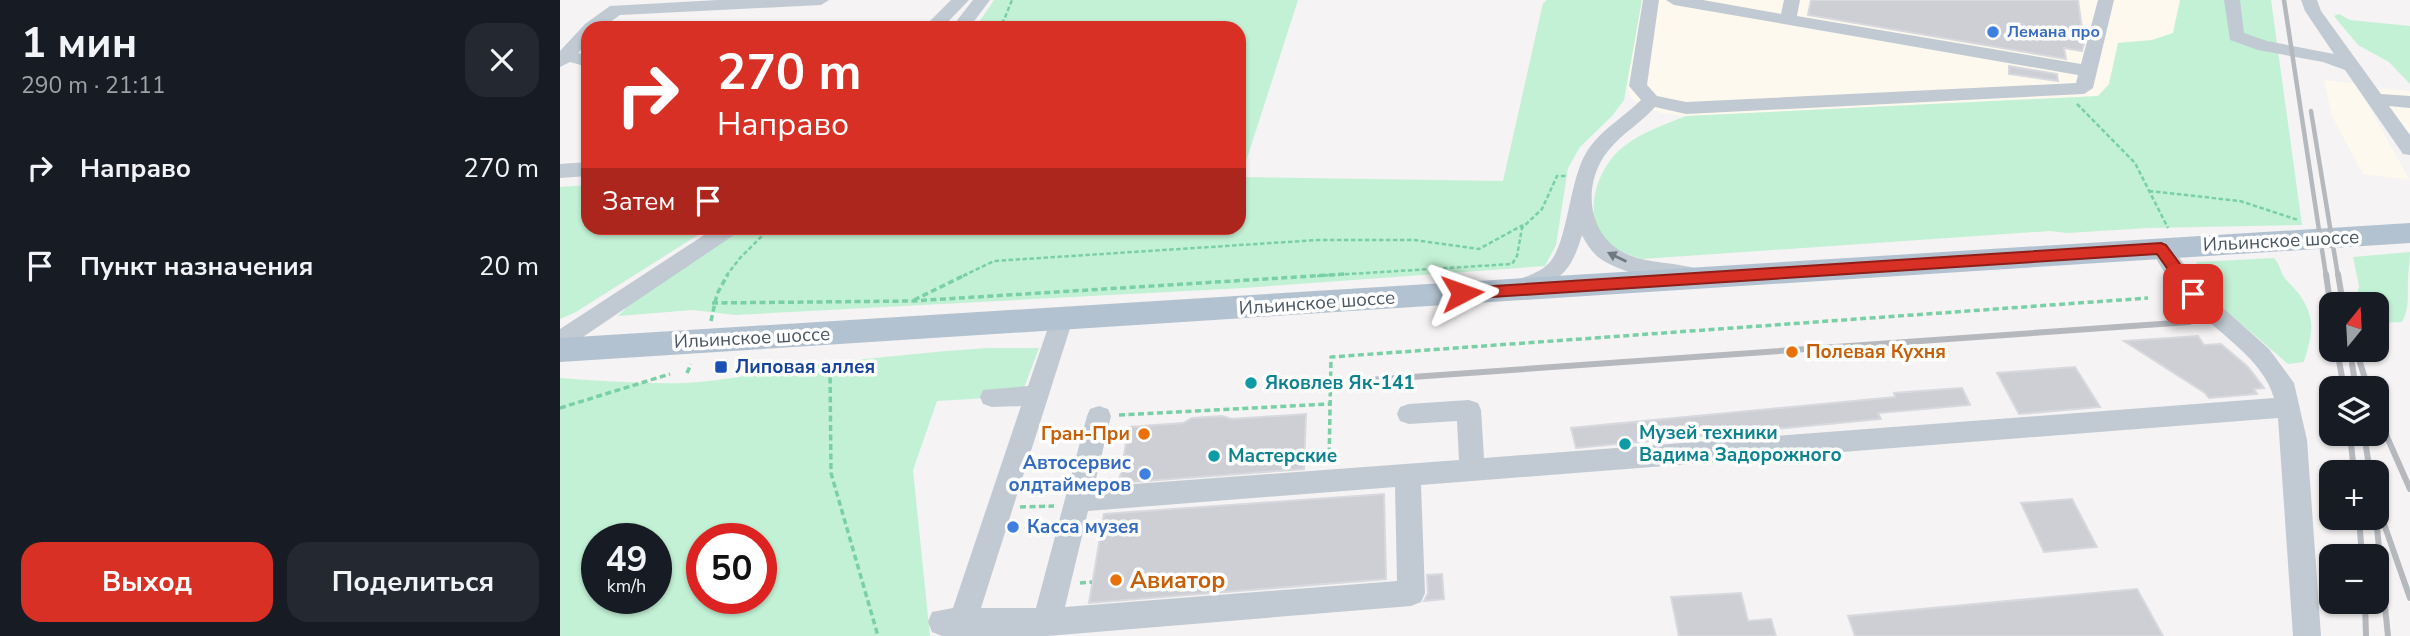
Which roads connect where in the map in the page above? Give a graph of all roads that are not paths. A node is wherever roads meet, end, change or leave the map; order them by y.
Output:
1 (821, 0) edge
2 (961, 0) edge
3 (982, 0) edge
4 (1651, 0) edge
5 (1674, 0) edge
6 (1792, 0) edge
7 (2106, 0) edge
8 (2232, 0) edge
9 (2309, 0) edge
10 (1788, 19) junction
11 (600, 21) edge
12 (939, 21) edge
13 (966, 21) edge
14 (581, 37) edge
15 (564, 53) edge
16 (581, 59) edge
17 (2354, 67) junction
18 (2088, 71) junction
19 (1651, 100) junction
20 (2380, 106) junction
21 (2409, 109) edge
22 (2408, 143) edge
23 (581, 170) edge
24 (560, 171) edge
25 (1578, 201) junction
26 (2410, 233) edge
27 (719, 235) edge
28 (2172, 248) junction
29 (1707, 278) junction
30 (1514, 290) junction
31 (1062, 319) junction
32 (560, 341) edge
33 (560, 350) edge
34 (1038, 395) junction
35 (992, 397) dead end
36 (2289, 407) junction
37 (1409, 414) dead end
38 (1099, 416) road end
39 (1472, 470) junction
40 (1408, 475) junction
41 (1077, 503) junction
42 (1047, 622) junction
43 (954, 626) edge
44 (2307, 636) edge

1 - 11 street
2 - 12 street
3 - 13 street
4 - 19 street
5 - 10 street
6 - 10 street
7 - 18 street
8 - 17 street
9 - 17 street
10 - 18 street
14 - 15 street
15 - 16 street
17 - 20 street
18 - 19 street
19 - 25 lane
20 - 21 street
20 - 22 street
23 - 24 street
29 -> 25 street
25 - 30 street
26 - 28 main road, Ильинское шоссе
27 - 32 street
28 - 29 main road, Ильинское шоссе
28 - 36 street
29 - 30 main road, Ильинское шоссе
30 - 31 main road, Ильинское шоссе
31 - 33 main road, Ильинское шоссе
31 - 34 street
34 - 35 street
34 - 43 street
36 - 39 street
36 - 44 street
37 - 39 street
38 - 41 street
39 - 40 street
40 - 41 street
40 - 42 street
41 - 42 street
42 - 43 street

